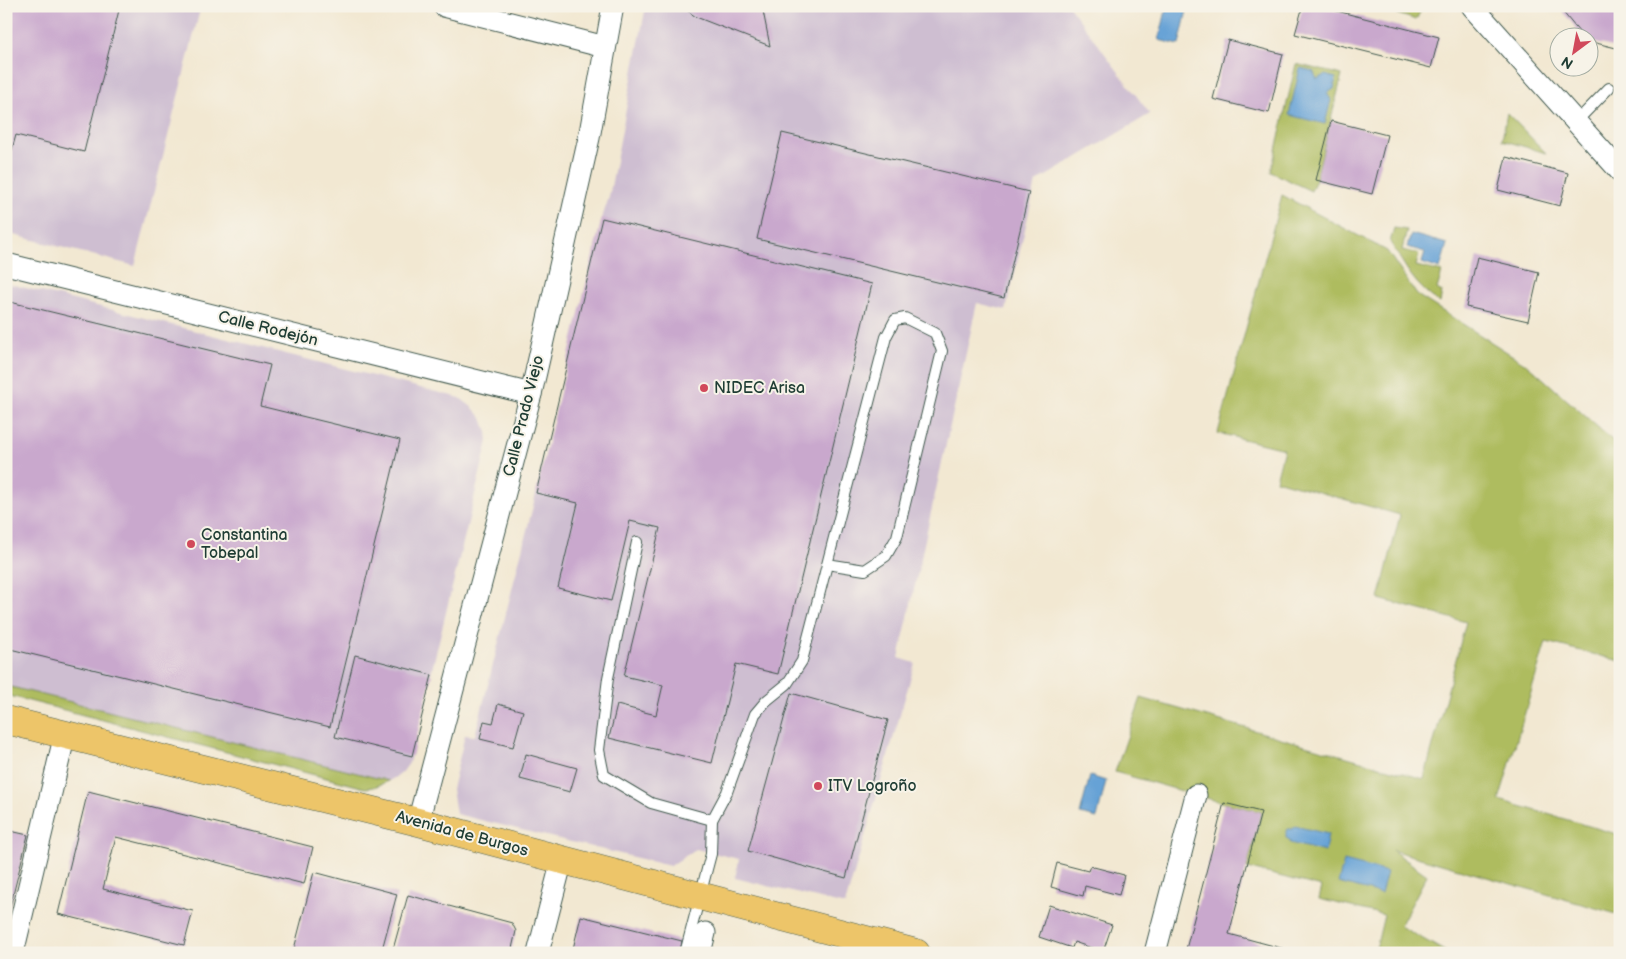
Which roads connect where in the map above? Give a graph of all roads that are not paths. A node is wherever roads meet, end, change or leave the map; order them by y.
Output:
1 (444, 6) edge
2 (613, 6) edge
3 (1472, 6) edge
4 (605, 47) junction
5 (1609, 88) dead end
6 (1575, 122) junction
7 (1620, 171) edge
8 (6, 264) edge
9 (531, 394) junction
10 (637, 542) dead end
11 (827, 564) junction
12 (6, 720) edge
13 (65, 734) junction
14 (1196, 795) dead end
15 (712, 820) junction
16 (418, 822) junction
17 (562, 860) junction
18 (699, 896) junction
19 (13, 953) edge
20 (538, 953) edge
21 (684, 953) edge
22 (916, 953) edge
23 (1155, 953) edge

1 - 4 street
2 - 4 street, Calle Prado Viejo
3 - 6 street
4 - 9 street, Calle Prado Viejo
5 - 6 lane
6 - 7 street
8 - 9 street, Calle Rodejón
9 - 16 street, Calle Prado Viejo
10 - 15 lane
11 - 11 lane
11 - 15 lane
12 - 13 main road, Avenida de Burgos
13 - 16 main road, Avenida de Burgos
13 - 19 street
14 - 23 street
15 - 18 lane
16 - 17 main road, Avenida de Burgos
17 - 18 main road, Avenida de Burgos
17 - 20 street
18 - 21 lane
18 - 22 main road, Avenida de Burgos

